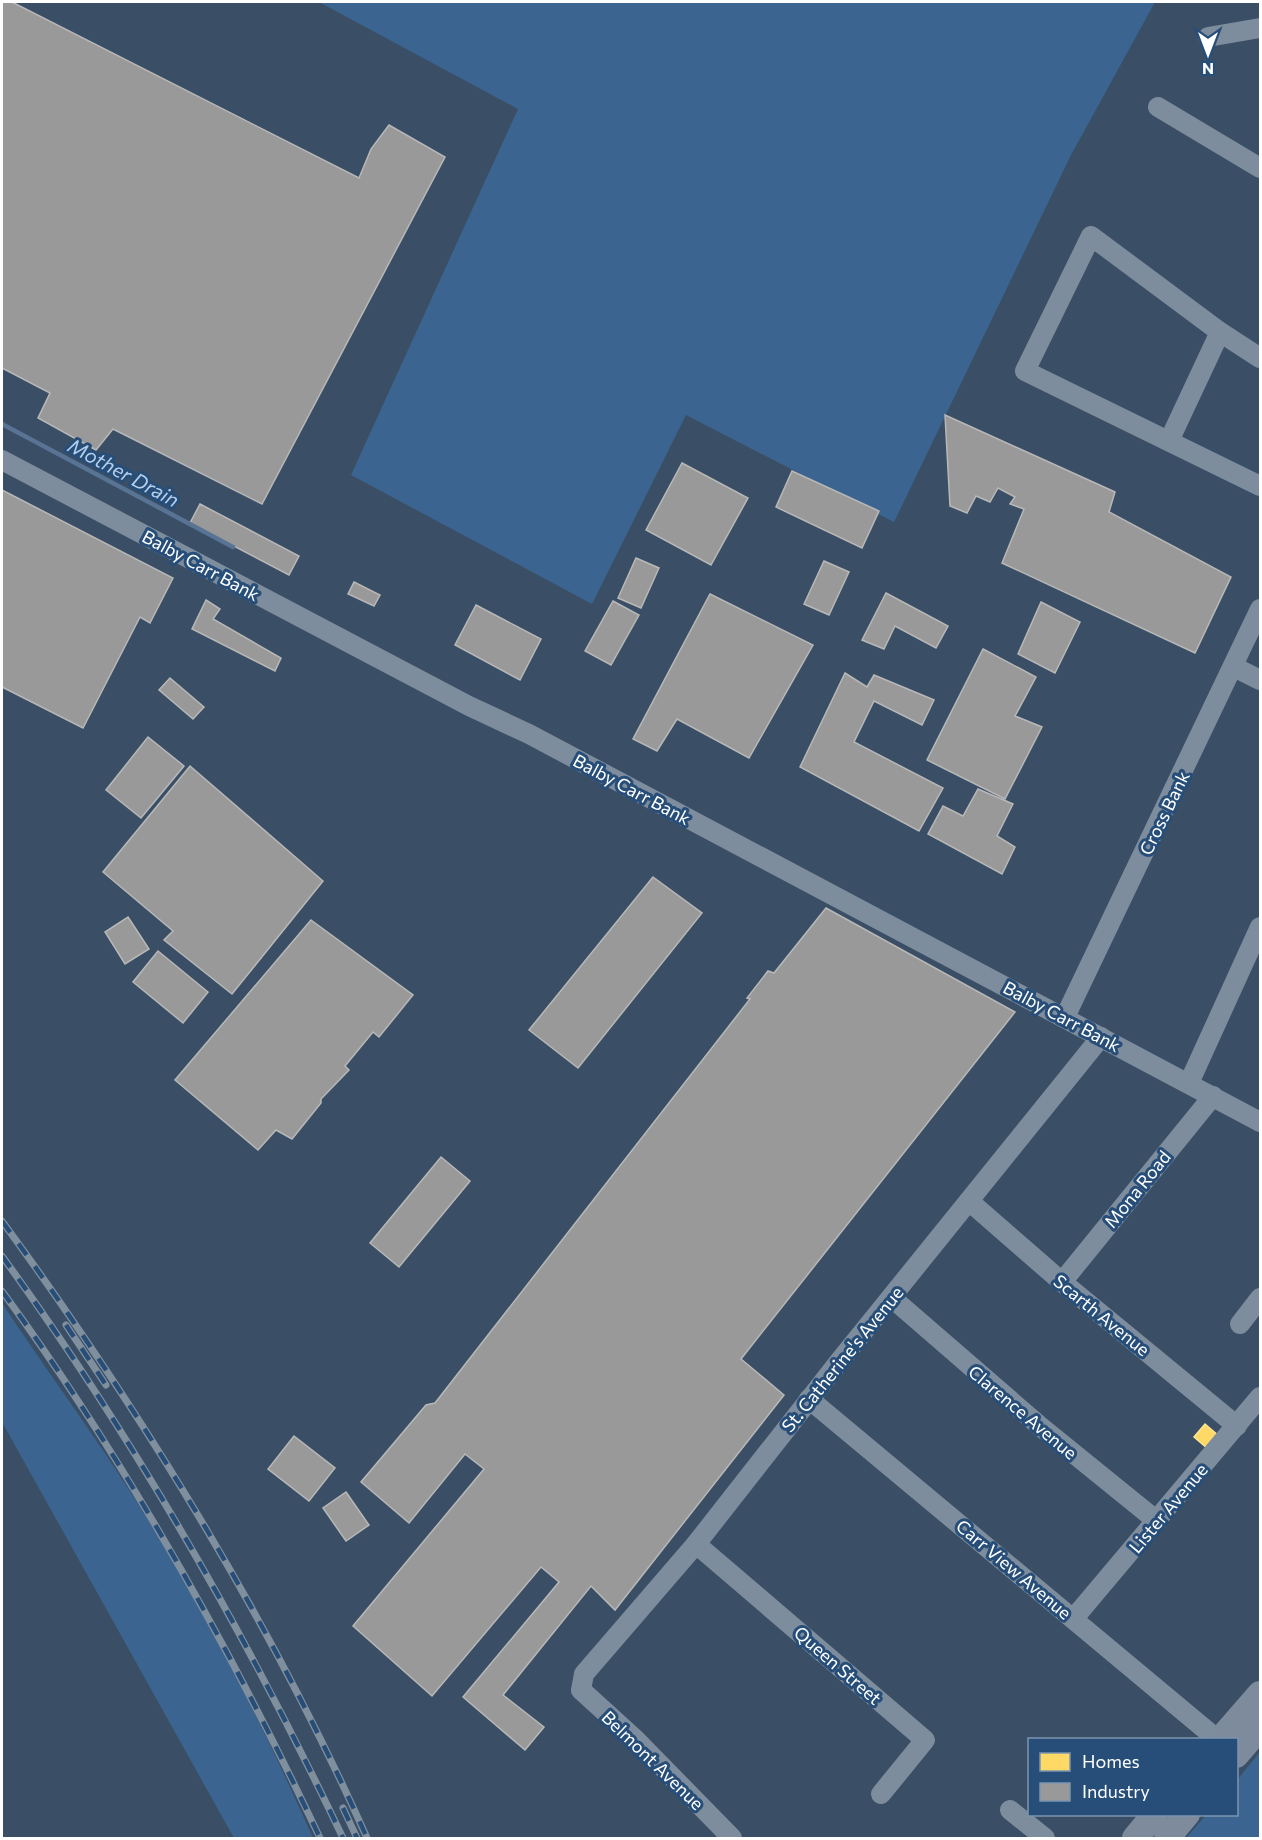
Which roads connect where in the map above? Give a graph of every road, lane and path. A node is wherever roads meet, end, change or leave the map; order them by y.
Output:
1 (1260, 28) edge
2 (1208, 37) dead end
3 (1158, 107) dead end
4 (1260, 168) edge
5 (1220, 332) junction
6 (1260, 358) edge
7 (1169, 441) junction
8 (2, 460) edge
9 (1260, 486) edge
10 (1260, 609) edge
11 (1234, 667) junction
12 (1260, 680) edge
13 (1260, 927) edge
14 (1065, 1017) junction
15 (1101, 1038) junction
16 (1189, 1083) junction
17 (1213, 1096) junction
18 (1260, 1122) edge
19 (969, 1201) junction
20 (1062, 1282) junction
21 (892, 1298) junction
22 (1260, 1298) edge
23 (1240, 1324) dead end
24 (1260, 1397) edge
25 (809, 1399) junction
26 (1238, 1426) junction
27 (1157, 1521) junction
28 (696, 1544) junction
29 (1074, 1618) junction
30 (581, 1680) joint
31 (1260, 1694) edge
32 (1260, 1727) edge
33 (1217, 1738) edge
34 (1221, 1738) edge
35 (1238, 1753) edge
36 (881, 1794) dead end
37 (1010, 1810) dead end
38 (1154, 1816) edge
39 (1186, 1816) edge
40 (732, 1839) edge
41 (1045, 1839) edge
42 (1134, 1839) edge
43 (1167, 1839) edge

1 - 2 street
3 - 4 street
5 - 6 street
5 - 7 street
5 - 7 street
7 - 9 street
8 - 14 street, Balby Carr Bank
10 - 11 street, Cross Bank
11 - 12 street
11 - 14 street, Cross Bank
13 - 16 street
14 - 15 street, Balby Carr Bank
15 - 16 street, Balby Carr Bank
15 - 19 street, St. Catherine's Avenue
16 - 17 street, Balby Carr Bank
17 - 18 street, Balby Carr Bank
17 - 20 street, Mona Road
19 - 20 street, Scarth Avenue
19 - 21 street, St. Catherine's Avenue
20 - 26 street, Scarth Avenue
21 - 25 street, St. Catherine's Avenue
21 - 27 street, Clarence Avenue
22 - 23 street
24 - 26 street, Lister Avenue
25 - 28 street, St. Catherine's Avenue
25 - 29 street, Carr View Avenue
26 - 27 street, Lister Avenue
27 - 29 street, Lister Avenue
28 - 30 street, St. Catherine's Avenue
28 - 36 street, Queen Street
29 - 33 street, Carr View Avenue
30 - 40 street, Belmont Avenue
31 - 34 main road
32 - 35 main road
37 - 41 street
38 - 42 main road
39 - 43 main road

